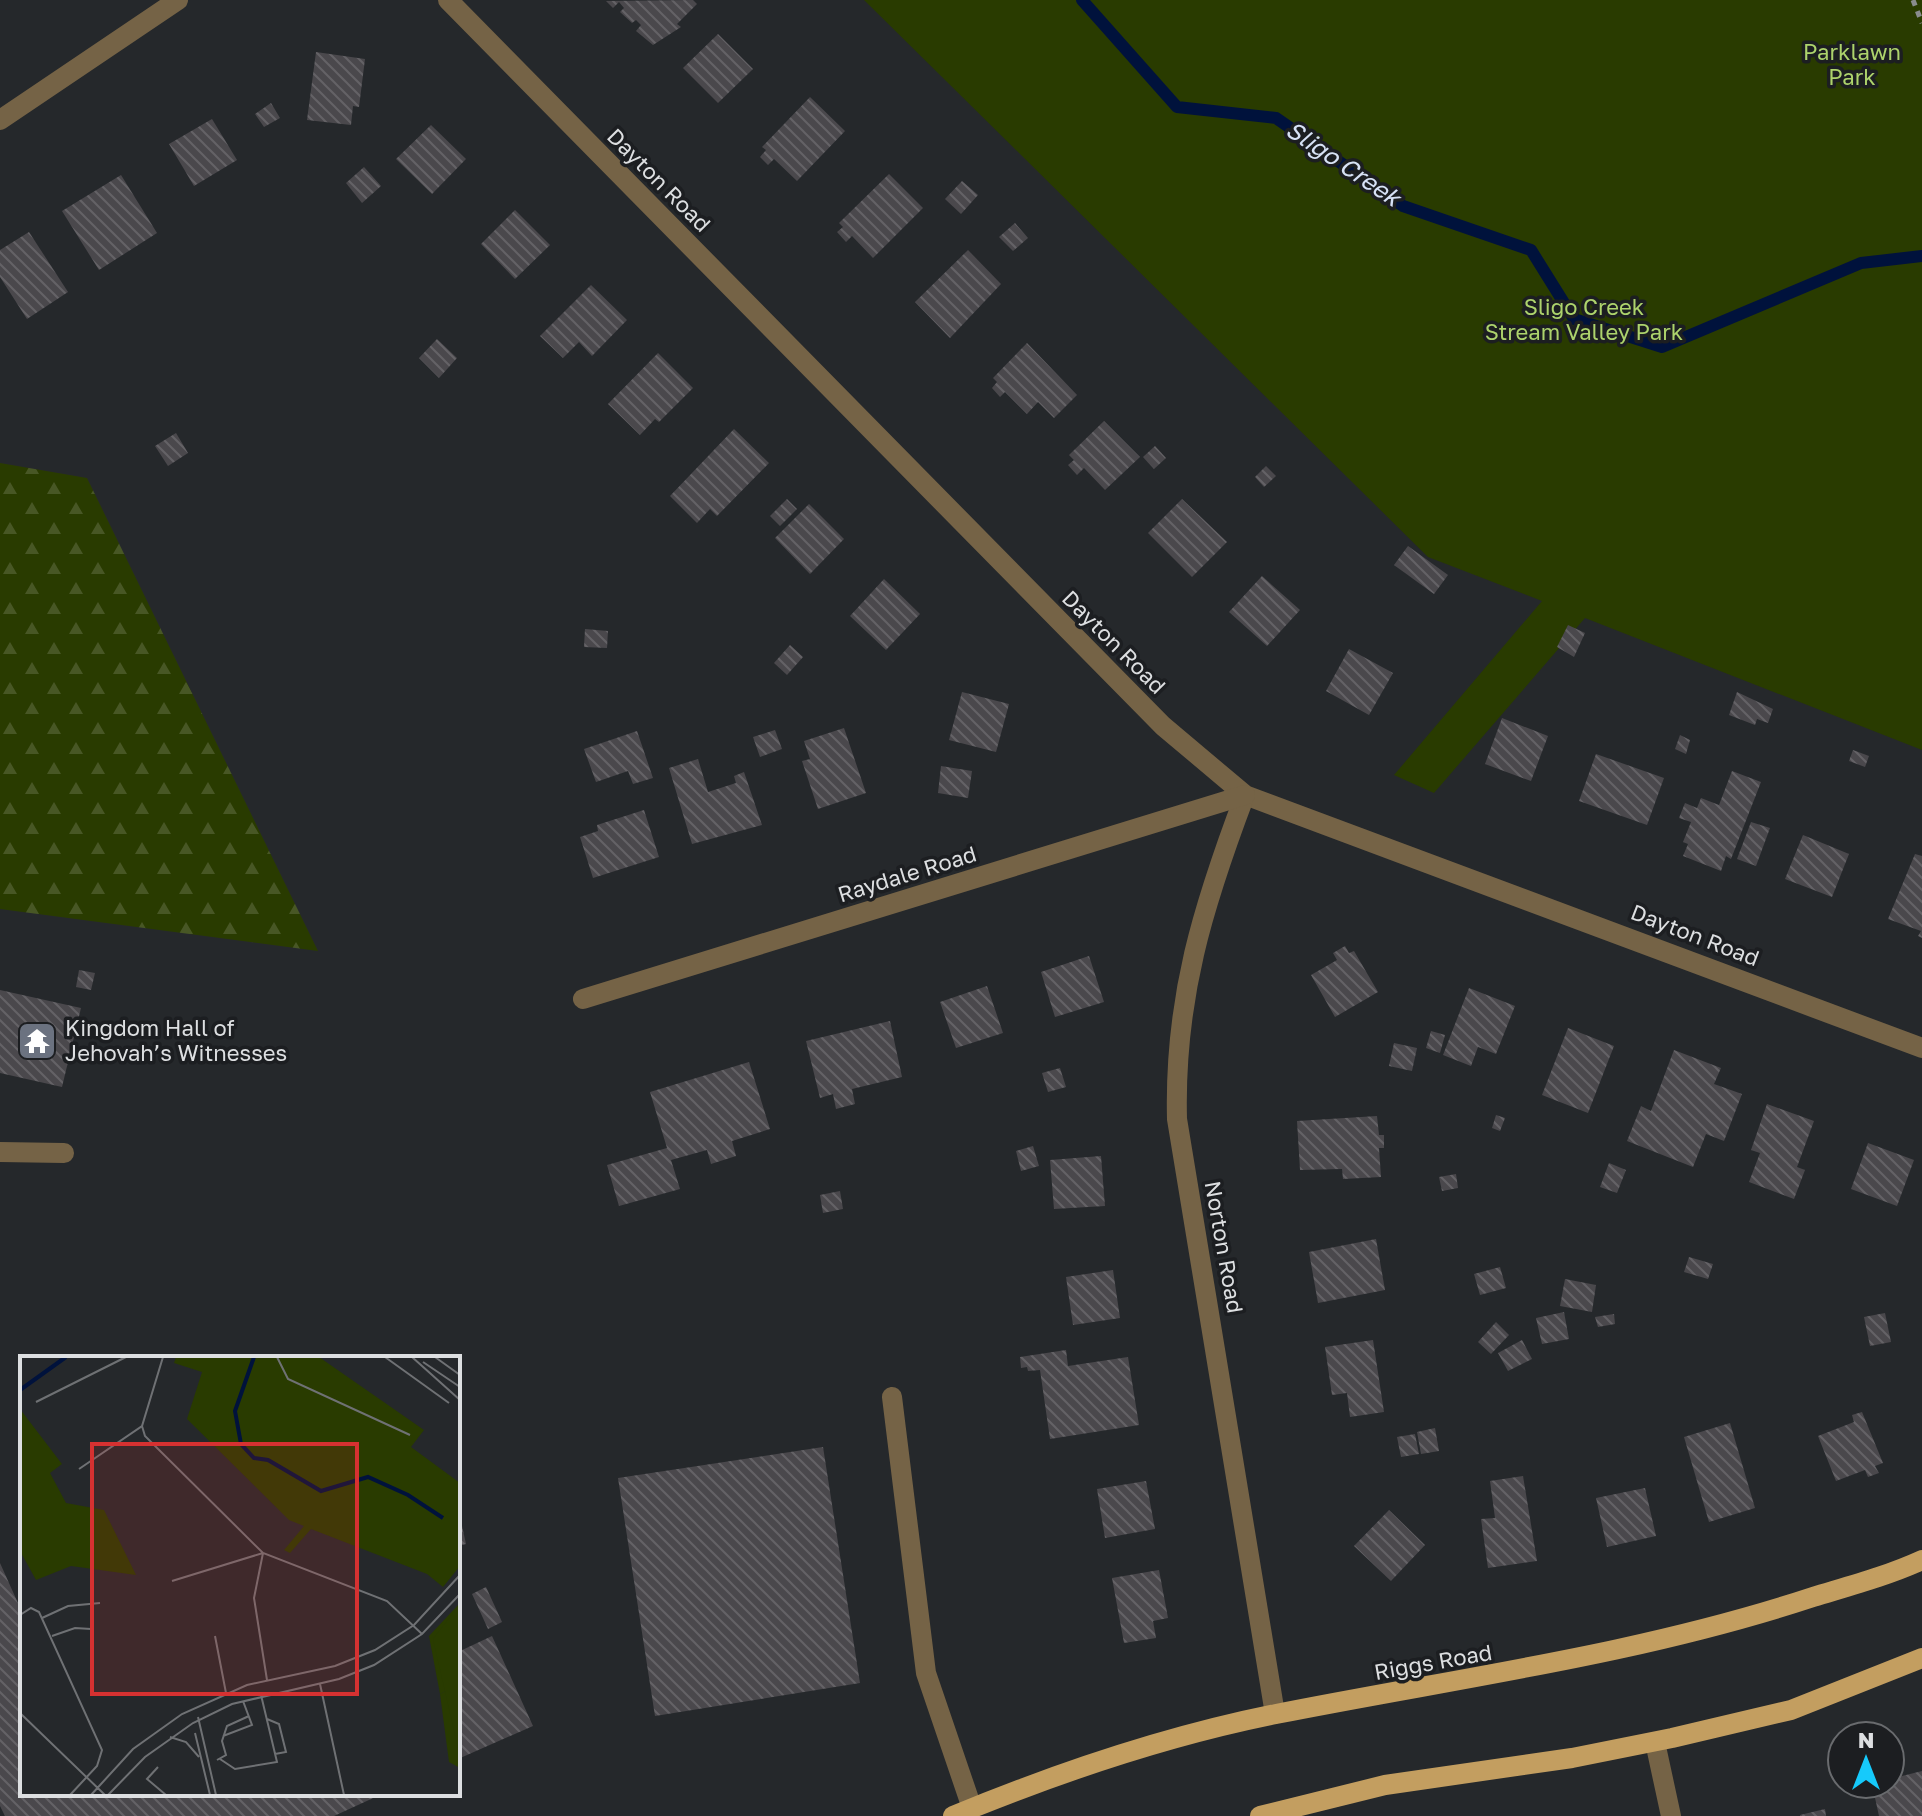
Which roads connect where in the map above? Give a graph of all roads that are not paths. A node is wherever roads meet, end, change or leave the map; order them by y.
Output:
1 (178, 0) edge
2 (448, 0) edge
3 (0, 120) edge
4 (1245, 795) junction
5 (583, 999) dead end
6 (1922, 1048) edge
7 (0, 1152) edge
8 (64, 1153) dead end
9 (892, 1397) dead end
10 (1922, 1560) edge
11 (1922, 1658) edge
12 (1275, 1714) junction
13 (1655, 1742) junction
14 (962, 1812) edge
15 (1260, 1816) edge
16 (1671, 1816) edge

1 - 3 street
2 - 4 street, Dayton Road
4 - 5 street, Raydale Road
4 - 6 street, Dayton Road
4 - 12 street, Norton Road
7 - 8 street
9 - 14 street
10 - 12 main road, Riggs Road
11 - 13 main road
12 - 14 main road, Riggs Road
13 - 15 main road
13 - 16 street

